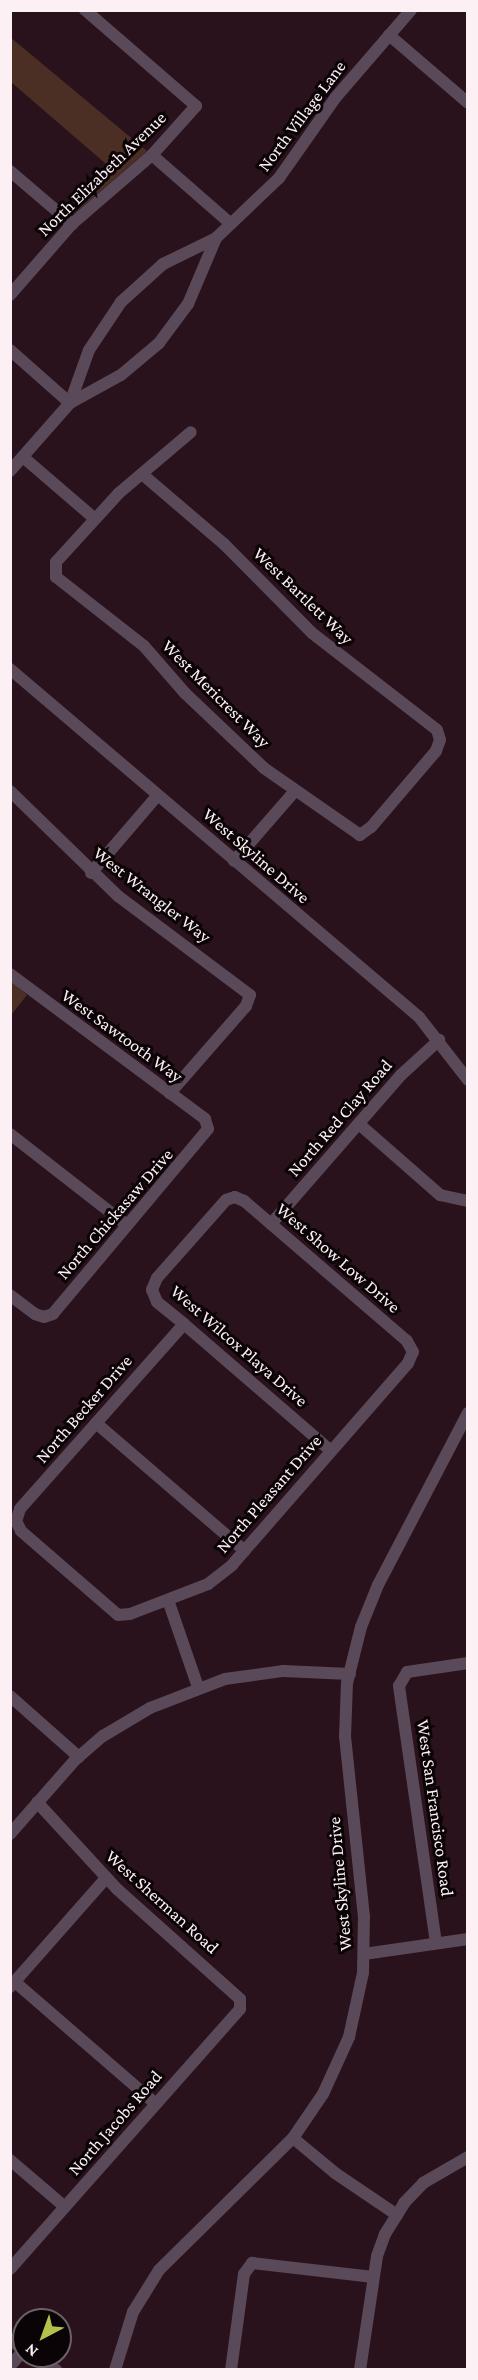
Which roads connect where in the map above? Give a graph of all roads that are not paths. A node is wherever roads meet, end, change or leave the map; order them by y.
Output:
1 (85, 10) edge
2 (411, 10) edge
3 (389, 35) junction
4 (465, 97) edge
5 (152, 155) junction
6 (10, 171) edge
7 (72, 224) junction
8 (230, 224) junction
9 (216, 238) junction
10 (10, 295) edge
11 (10, 350) edge
12 (70, 402) junction
13 (191, 432) dead end
14 (23, 457) junction
15 (10, 471) edge
16 (142, 474) junction
17 (95, 519) junction
18 (10, 669) edge
19 (10, 791) edge
20 (294, 792) junction
21 (157, 796) junction
22 (360, 834) joint
23 (234, 861) junction
24 (91, 873) junction
25 (10, 974) edge
26 (439, 1040) junction
27 (468, 1080) edge
28 (170, 1093) junction
29 (359, 1124) junction
30 (208, 1129) joint
31 (10, 1134) edge
32 (468, 1201) edge
33 (271, 1224) junction
34 (127, 1225) junction
35 (152, 1290) joint
36 (10, 1295) edge
37 (184, 1324) junction
38 (413, 1352) joint
39 (468, 1413) edge
40 (96, 1423) junction
41 (331, 1451) junction
42 (245, 1551) junction
43 (168, 1600) junction
44 (118, 1615) joint
45 (468, 1663) edge
46 (350, 1674) junction
47 (198, 1687) junction
48 (10, 1696) edge
49 (79, 1757) junction
50 (38, 1802) junction
51 (10, 1834) edge
52 (106, 1878) junction
53 (468, 1939) edge
54 (436, 1944) junction
55 (364, 1954) junction
56 (13, 1984) edge
57 (240, 1999) joint
58 (156, 2104) junction
59 (293, 2138) junction
60 (468, 2157) edge
61 (10, 2160) edge
62 (65, 2207) junction
63 (397, 2215) junction
64 (10, 2269) edge
65 (373, 2277) junction
66 (115, 2370) edge
67 (231, 2370) edge
68 (360, 2370) edge

1 - 5 street, North Elizabeth Avenue
2 - 3 street, North Village Lane
3 - 4 street
3 - 8 street, North Village Lane
5 - 7 street, North Elizabeth Avenue
5 - 8 street
6 - 7 street
7 - 10 street, North Elizabeth Avenue
8 - 9 street, North Village Lane
9 - 12 street, North Village Lane
9 - 12 street, North Village Lane
11 - 12 street
12 - 14 street, North Village Lane
13 - 16 street
14 - 15 street, North Village Lane
14 - 17 street
16 - 17 street
16 - 22 street, West Bartlett Way
17 - 20 street, West Mericrest Way
18 - 21 street, West Skyline Drive
19 - 24 street, West Wrangler Way
20 - 22 street, West Mericrest Way
20 - 23 street
21 - 23 street, West Skyline Drive
21 - 24 street
23 - 26 street, West Skyline Drive
24 - 28 street, West Wrangler Way
25 - 28 street, West Sawtooth Way
26 - 27 street, West Skyline Drive
26 - 29 street, North Red Clay Road
28 - 30 street, West Sawtooth Way
29 - 32 street
29 - 33 street, North Red Clay Road
30 - 34 street, North Chickasaw Drive
31 - 34 street
33 - 35 street, West Show Low Drive
33 - 38 street, West Show Low Drive
34 - 36 street, North Chickasaw Drive
35 - 37 street, West Wilcox Playa Drive
37 - 40 street, North Becker Drive
37 - 41 street, West Wilcox Playa Drive
38 - 41 street, North Pleasant Drive
39 - 46 street, West Skyline Drive
40 - 42 street
40 - 44 street, North Becker Drive
41 - 42 street, North Pleasant Drive
42 - 43 street, North Pleasant Drive
43 - 44 street, North Pleasant Drive
43 - 47 street
45 - 54 street, West San Francisco Road
46 - 47 street
46 - 55 street, West Skyline Drive
47 - 49 street
48 - 49 street
49 - 50 street
50 - 51 street
50 - 52 street, West Sherman Road
52 - 56 street
52 - 57 street, West Sherman Road
53 - 54 street
54 - 55 street
55 - 59 street, West Skyline Drive
56 - 58 street
57 - 58 street, North Jacobs Road
58 - 62 street, North Jacobs Road
59 - 63 street
59 - 66 street, West Skyline Drive
60 - 63 street
61 - 62 street
62 - 64 street, North Jacobs Road
63 - 65 street
65 - 67 street
65 - 68 street

